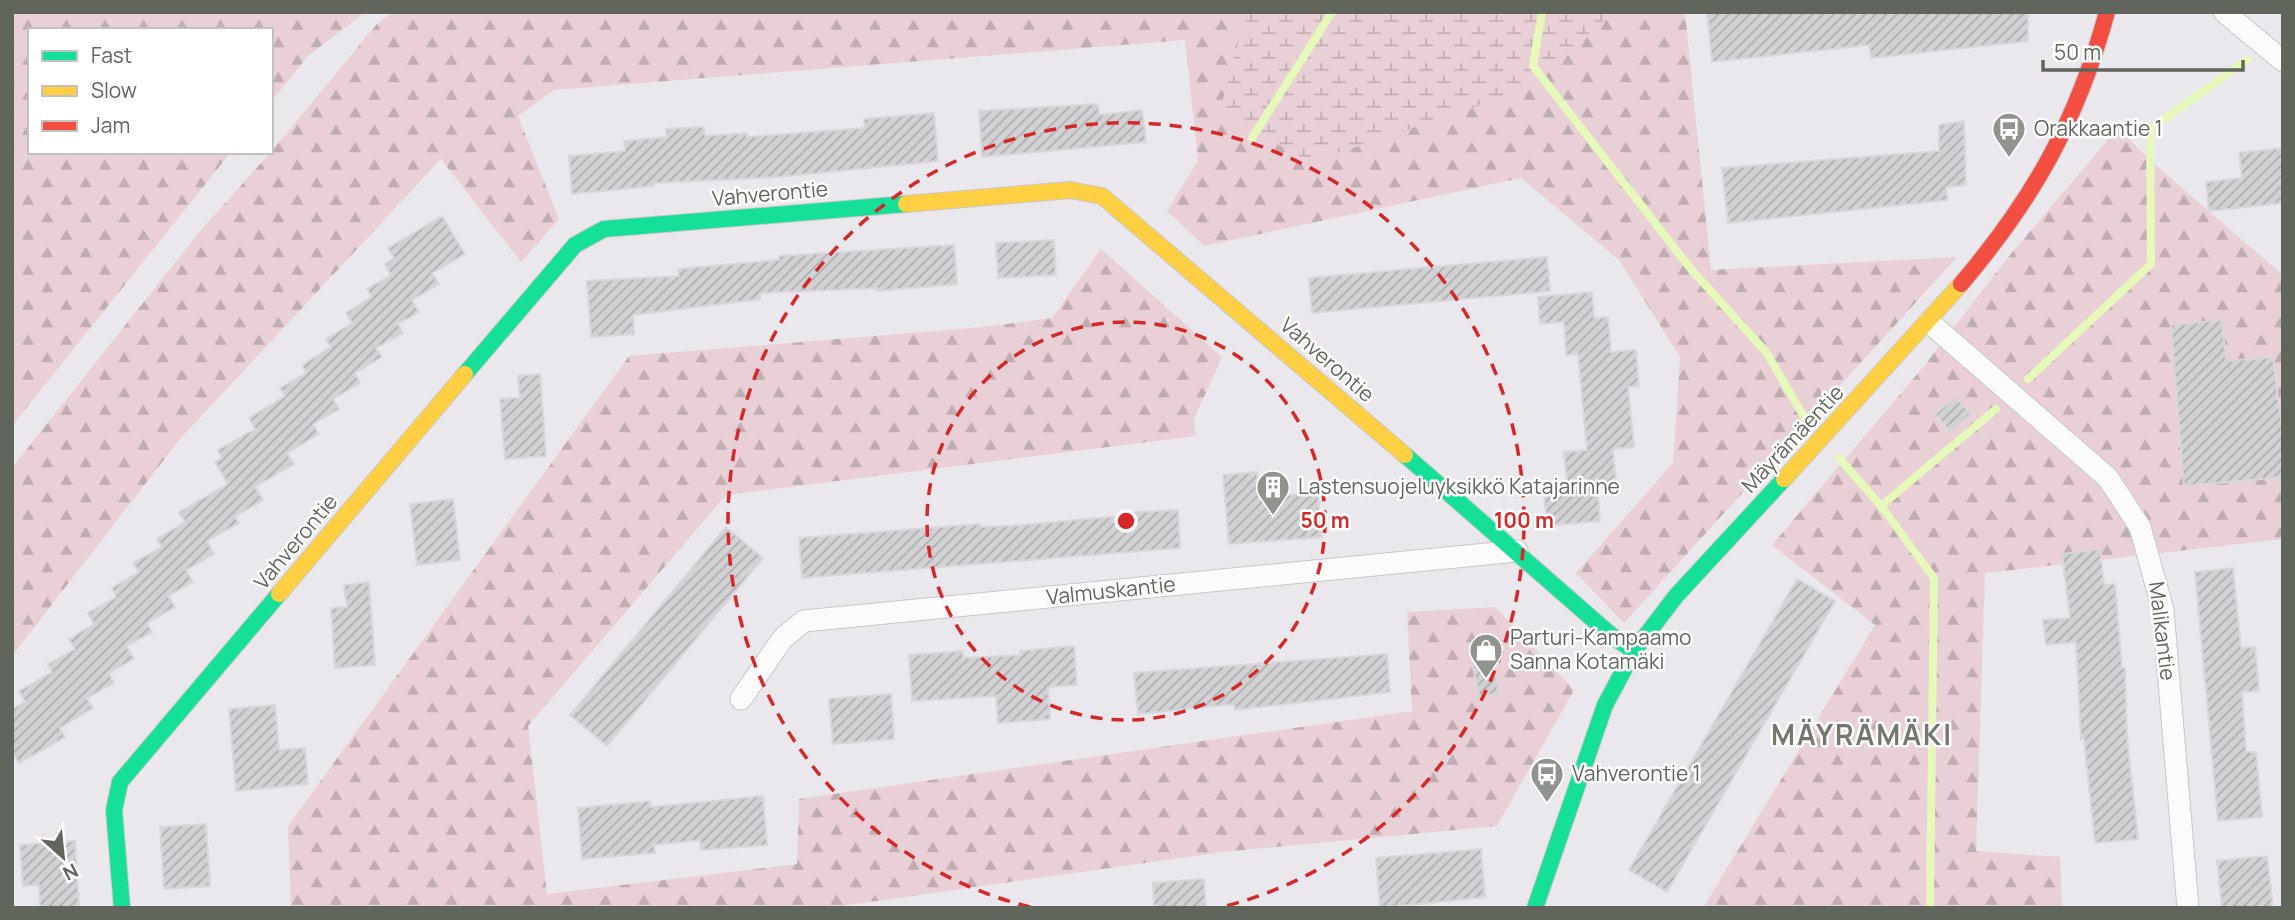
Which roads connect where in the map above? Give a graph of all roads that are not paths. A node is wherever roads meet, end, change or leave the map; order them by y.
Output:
1 (2107, 12) edge
2 (2224, 12) edge
3 (2283, 61) edge
4 (1929, 322) junction
5 (1517, 551) junction
6 (1634, 651) junction
7 (741, 699) dead end
8 (122, 908) edge
9 (1535, 908) edge
10 (2188, 908) edge

1 - 4 street, Mäyrämäentie
2 - 3 street
4 - 6 street, Mäyrämäentie
4 - 10 street, Malikantie
5 - 6 street, Vahverontie
5 - 7 street, Valmuskantie
5 - 8 street, Vahverontie
6 - 9 street, Mäyrämäentie

